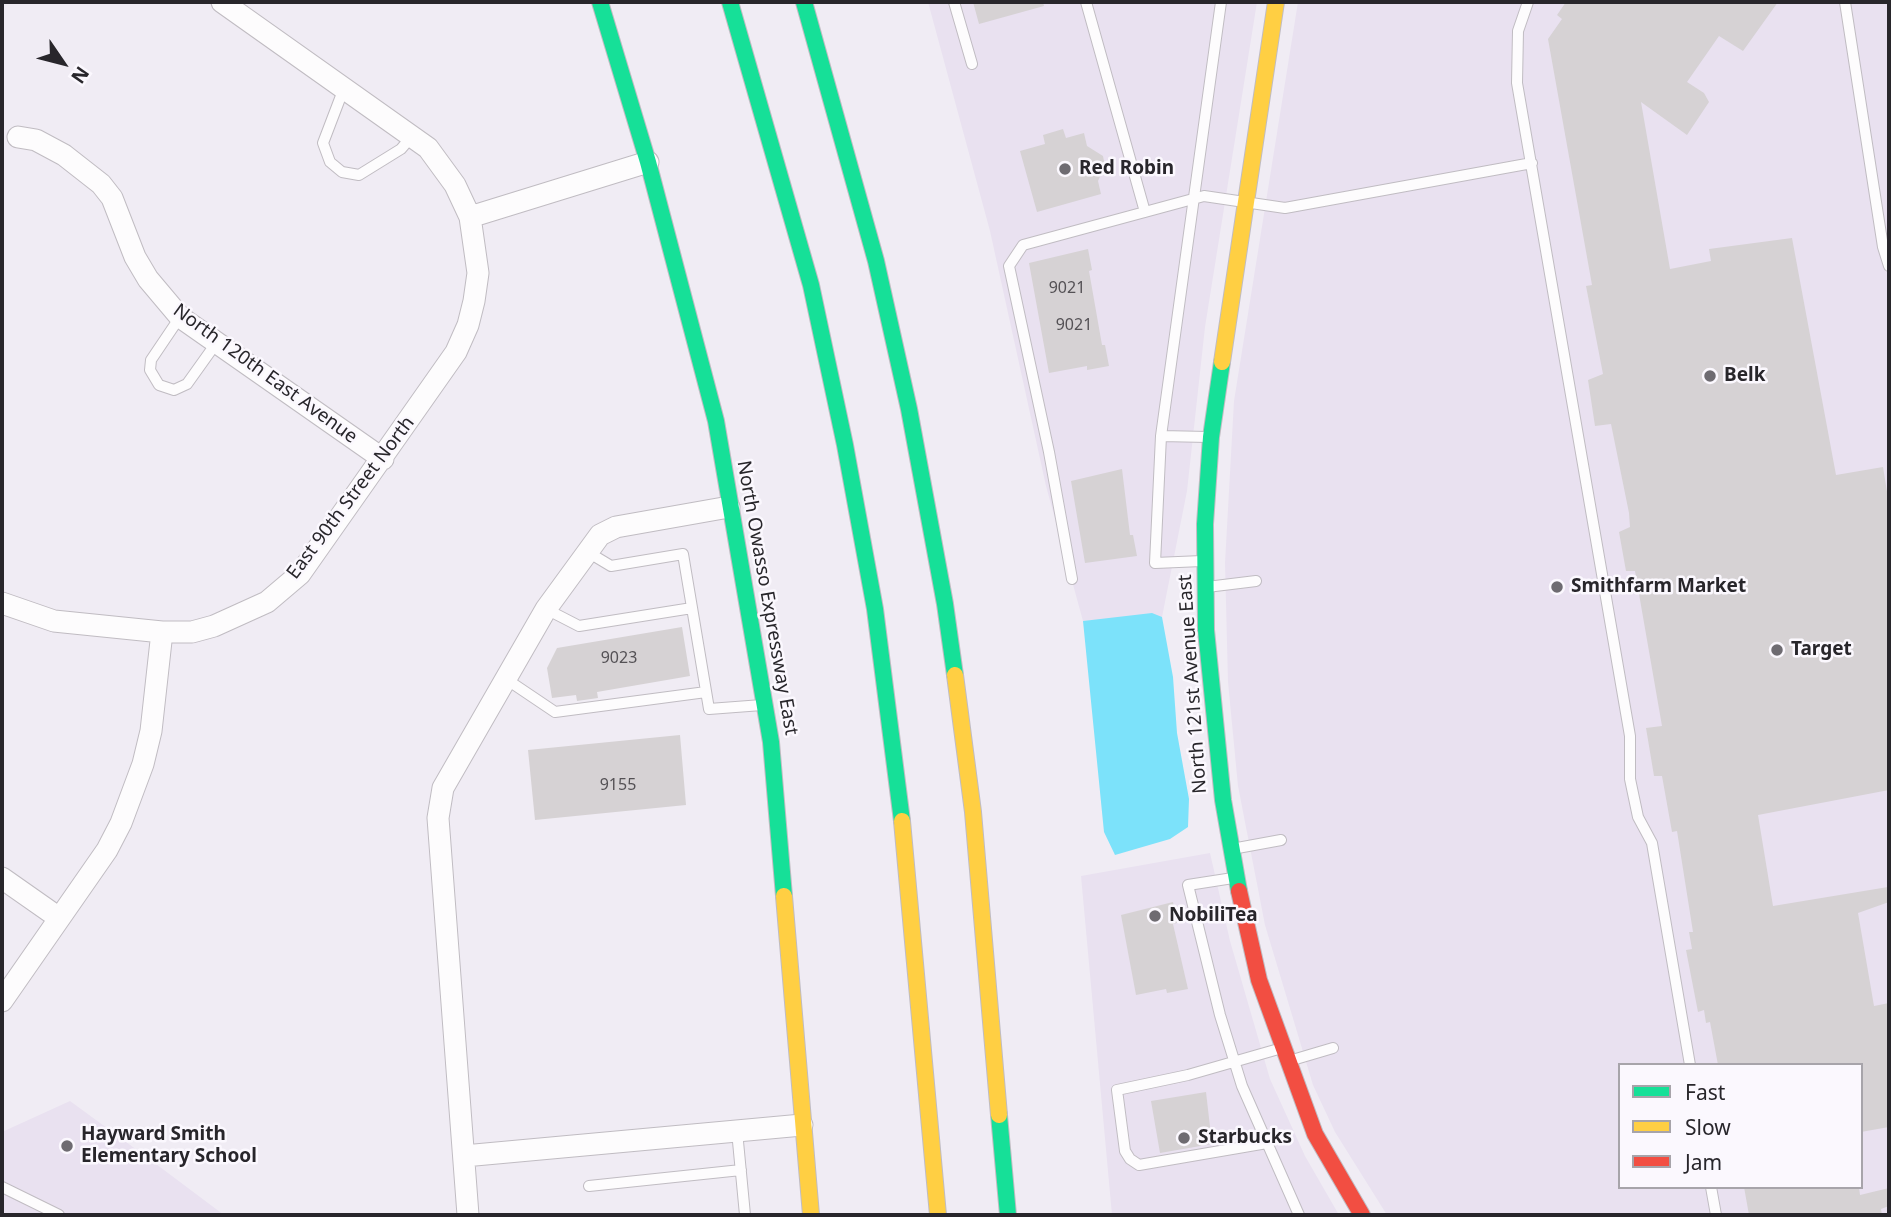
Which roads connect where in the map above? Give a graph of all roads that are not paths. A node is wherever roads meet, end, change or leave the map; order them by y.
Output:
1 (222, 2) edge
2 (600, 2) edge
3 (730, 2) edge
4 (804, 2) edge
5 (954, 2) edge
6 (1086, 2) edge
7 (1221, 2) edge
8 (1276, 2) edge
9 (1528, 2) edge
10 (1845, 2) edge
11 (972, 64) dead end
12 (344, 88) junction
13 (412, 136) junction
14 (18, 137) dead end
15 (648, 162) junction
16 (1532, 163) junction
17 (1191, 199) junction
18 (1245, 204) junction
19 (1145, 212) junction
20 (470, 217) junction
21 (1889, 266) edge
22 (180, 317) junction
23 (217, 342) junction
24 (1161, 436) junction
25 (1211, 438) junction
26 (383, 459) junction
27 (729, 507) junction
28 (586, 551) junction
29 (1205, 561) junction
30 (1072, 579) dead end
31 (1256, 581) dead end
32 (1206, 587) junction
33 (2, 603) edge
34 (692, 608) junction
35 (547, 610) junction
36 (162, 632) junction
37 (506, 679) junction
38 (706, 692) junction
39 (765, 705) junction
40 (1281, 841) dead end
41 (1231, 849) junction
42 (1236, 877) junction
43 (2, 878) edge
44 (59, 918) junction
45 (2, 1001) edge
46 (1333, 1048) dead end
47 (1284, 1055) junction
48 (1235, 1063) junction
49 (1690, 1063) edge
50 (802, 1125) junction
51 (737, 1131) junction
52 (1267, 1143) junction
53 (464, 1156) junction
54 (741, 1170) junction
55 (589, 1186) dead end
56 (2, 1187) edge
57 (1711, 1189) edge
58 (60, 1215) edge
59 (468, 1215) edge
60 (745, 1215) edge
61 (811, 1215) edge
62 (938, 1215) edge
63 (1008, 1215) edge
64 (1299, 1215) edge
65 (1362, 1215) edge
66 (1716, 1215) edge

1 - 12 street, East 90th Street North
2 - 15 main road, North Owasso Expressway East
3 - 62 main road
4 - 63 main road
5 - 11 lane
6 - 19 lane
7 - 17 lane
8 - 18 main road, North 121st Avenue East
9 - 16 lane
10 - 21 lane
12 - 13 street, East 90th Street North
12 - 13 lane
13 - 20 street, East 90th Street North
14 - 22 street, North 120th East Avenue
15 - 20 street
15 - 27 main road, North Owasso Expressway East
16 - 18 lane
16 - 49 lane
17 - 18 lane
17 - 19 lane
17 - 24 lane
18 - 25 main road, North 121st Avenue East
19 - 30 lane
20 - 26 street, East 90th Street North
22 - 23 street, North 120th East Avenue
22 - 23 lane
23 - 26 street, North 120th East Avenue
24 - 25 lane
24 - 29 lane
25 - 29 main road, North 121st Avenue East
26 - 36 street, East 90th Street North
27 - 28 street
27 - 39 main road, North Owasso Expressway East
28 - 34 lane
28 - 35 street
29 - 32 main road, North 121st Avenue East
31 - 32 lane
32 - 41 main road, North 121st Avenue East
33 - 36 street, East 90th Street North
34 - 35 lane
34 - 38 lane
35 - 37 street
36 - 44 street
37 - 38 lane
37 - 53 street
38 - 39 lane
39 - 50 main road, North Owasso Expressway East
40 - 41 lane
41 - 42 main road, North 121st Avenue East
42 - 47 main road, North 121st Avenue East
42 - 48 lane
43 - 44 street
44 - 45 street
46 - 47 lane
47 - 48 lane
47 - 65 main road, North 121st Avenue East
48 - 52 lane
48 - 52 lane
50 - 51 street
50 - 61 main road, North Owasso Expressway East
51 - 53 street
51 - 54 lane
52 - 64 lane
53 - 59 street
54 - 55 lane
54 - 60 lane
56 - 58 lane
57 - 66 lane

